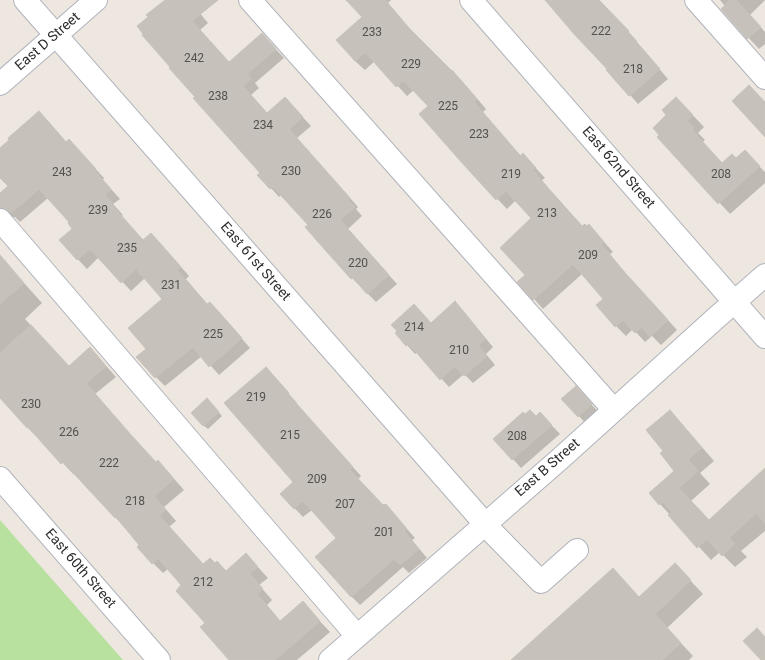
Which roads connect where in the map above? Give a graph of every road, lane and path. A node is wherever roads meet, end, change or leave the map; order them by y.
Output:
1 (25, 0) edge
2 (96, 0) edge
3 (250, 0) edge
4 (471, 0) edge
5 (696, 0) edge
6 (56, 34) junction
7 (765, 78) edge
8 (0, 84) edge
9 (0, 220) edge
10 (765, 275) edge
11 (734, 302) junction
12 (765, 337) edge
13 (614, 410) junction
14 (0, 478) edge
15 (485, 524) junction
16 (577, 550) dead end
17 (357, 636) junction
18 (159, 660) edge
19 (330, 660) edge

1 - 6 street, East 61st Street
2 - 6 street, East D Street
3 - 13 street
4 - 11 street, East 62nd Street
5 - 7 street
6 - 8 street, East D Street
6 - 15 street, East 61st Street
9 - 17 street
10 - 11 street, East B Street
11 - 12 street, East 62nd Street
11 - 13 street, East B Street
13 - 15 street, East B Street
14 - 18 street, East 60th Street
15 - 16 street, East 61st Street
15 - 17 street, East B Street
17 - 19 street, East B Street

